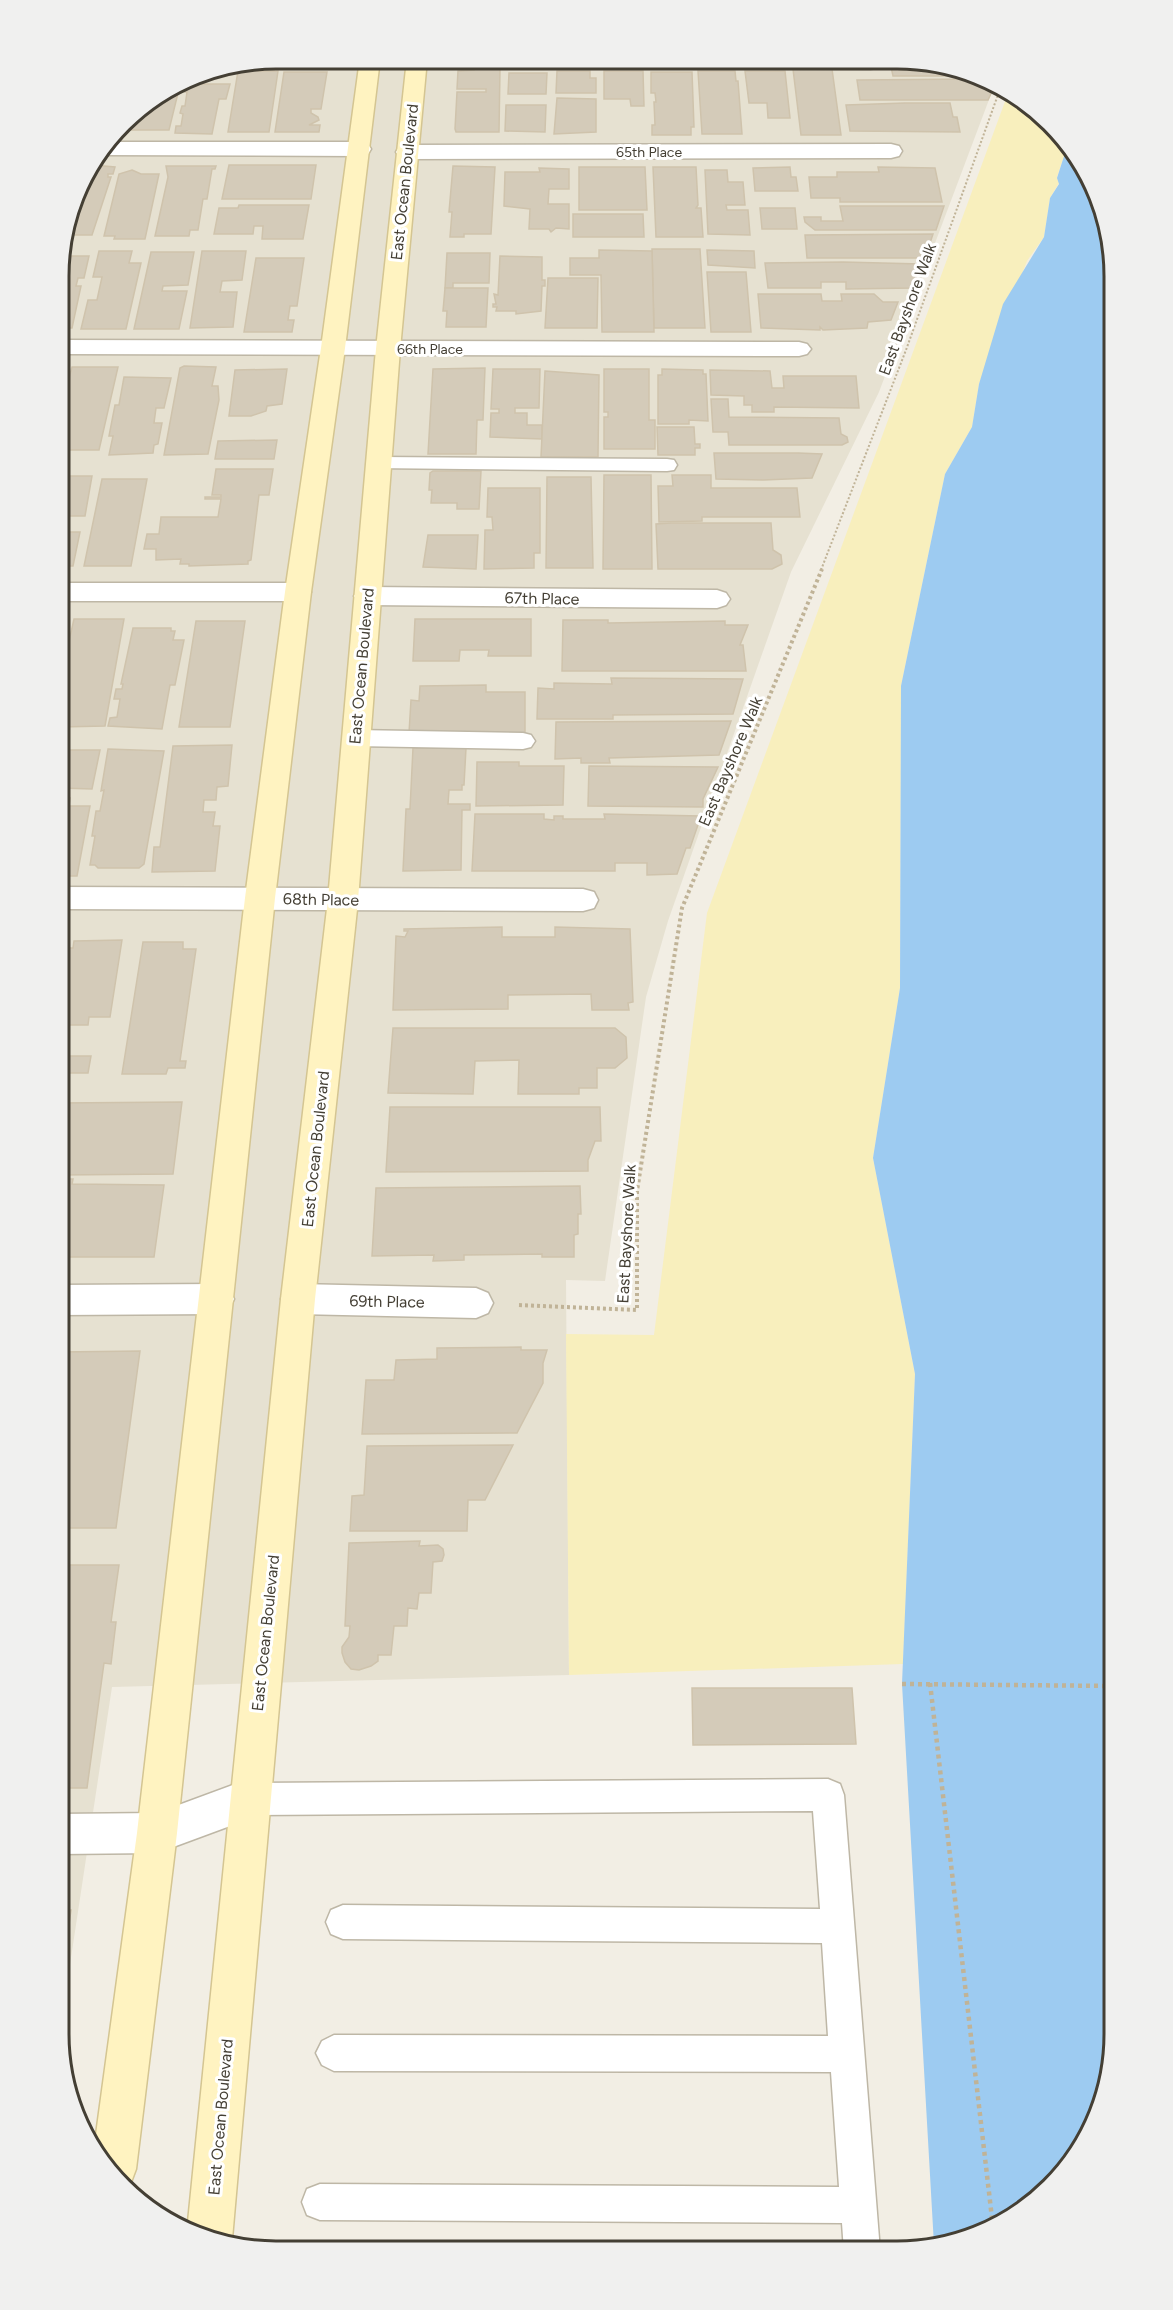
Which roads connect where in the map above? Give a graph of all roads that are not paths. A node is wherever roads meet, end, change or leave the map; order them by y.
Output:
1 (369, 69) edge
2 (416, 69) edge
3 (113, 149) edge
4 (360, 149) junction
5 (891, 151) dead end
6 (407, 152) junction
7 (69, 347) edge
8 (333, 348) junction
9 (388, 349) junction
10 (799, 349) dead end
11 (380, 463) junction
12 (666, 465) dead end
13 (69, 592) edge
14 (297, 592) junction
15 (367, 596) junction
16 (717, 600) dead end
17 (355, 738) junction
18 (523, 741) dead end
19 (69, 898) edge
20 (260, 898) junction
21 (343, 900) junction
22 (582, 900) dead end
23 (217, 1299) junction
24 (298, 1299) junction
25 (69, 1300) edge
26 (476, 1303) road end
27 (249, 1799) junction
28 (157, 1833) junction
29 (69, 1834) edge
30 (343, 1922) dead end
31 (839, 1926) junction
32 (334, 2053) dead end
33 (848, 2054) junction
34 (115, 2163) edge
35 (320, 2202) dead end
36 (859, 2205) junction
37 (210, 2230) edge
38 (861, 2241) edge

1 - 4 main road
2 - 6 main road, East Ocean Boulevard
3 - 4 street
4 - 8 main road
5 - 6 street, 65th Place
6 - 9 main road, East Ocean Boulevard
7 - 8 street, 66th Place
8 - 9 street, 66th Place
8 - 14 main road
9 - 10 street, 66th Place
9 - 11 main road, East Ocean Boulevard
11 - 12 lane
11 - 15 main road, East Ocean Boulevard
13 - 14 street
14 - 20 main road
15 - 16 street, 67th Place
15 - 17 main road, East Ocean Boulevard
17 - 18 lane
17 - 21 main road, East Ocean Boulevard
19 - 20 street, 68th Place
20 - 21 street, 68th Place
20 - 23 main road
21 - 22 street, 68th Place
21 - 24 main road, East Ocean Boulevard
23 - 25 street
23 - 28 main road
24 - 26 street, 69th Place
24 - 27 main road, East Ocean Boulevard
27 - 28 street
27 - 31 lane
27 - 37 main road, East Ocean Boulevard
28 - 29 street
28 - 34 main road
30 - 31 lane
31 - 33 lane
32 - 33 lane
33 - 36 lane
35 - 36 lane
36 - 38 lane

